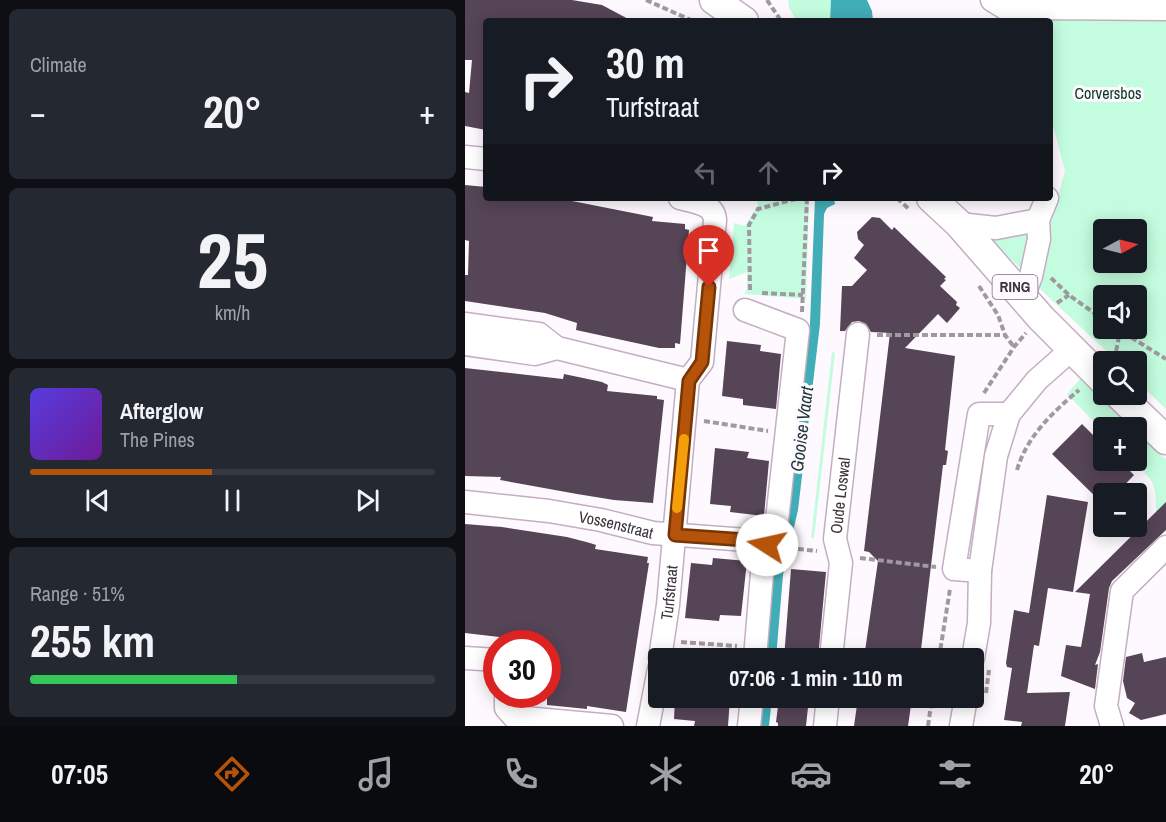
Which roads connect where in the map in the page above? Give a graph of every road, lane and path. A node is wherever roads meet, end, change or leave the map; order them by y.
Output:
1 (646, 0) edge
2 (767, 0) edge
3 (660, 2) edge
4 (1166, 9) edge
5 (1006, 11) edge
6 (688, 18) edge
7 (779, 18) edge
8 (465, 157) edge
9 (483, 159) edge
10 (691, 201) edge
11 (788, 201) edge
12 (807, 201) edge
13 (907, 201) edge
14 (1046, 201) edge
15 (923, 206) edge
16 (1038, 220) junction
17 (959, 224) junction
18 (974, 278) dead end
19 (1069, 295) dead end
20 (1023, 297) junction
21 (745, 310) dead end
22 (1093, 312) edge
23 (465, 324) edge
24 (858, 334) joint
25 (1005, 335) junction
26 (1133, 339) edge
27 (465, 344) edge
28 (557, 348) junction
29 (1072, 350) junction
30 (1166, 359) edge
31 (689, 381) junction
32 (1093, 382) edge
33 (1093, 384) edge
34 (1129, 405) edge
35 (979, 414) junction
36 (1009, 414) junction
37 (686, 420) junction
38 (758, 430) dead end
39 (1166, 440) edge
40 (1016, 478) dead end
41 (465, 502) edge
42 (675, 535) junction
43 (767, 545) junction
44 (1166, 547) edge
45 (839, 552) junction
46 (954, 569) junction
47 (980, 571) junction
48 (707, 643) dead end
49 (726, 645) dead end
50 (662, 648) edge
51 (756, 648) edge
52 (832, 648) edge
53 (941, 648) edge
54 (980, 648) edge
55 (465, 658) edge
56 (483, 659) edge
57 (506, 708) edge
58 (651, 708) edge
59 (751, 708) edge
60 (827, 708) edge
61 (931, 708) edge
62 (971, 708) edge
63 (612, 726) edge
64 (648, 726) edge
65 (749, 726) edge
66 (825, 726) edge
67 (928, 726) edge
68 (961, 726) edge
69 (1112, 726) edge

1 - 3 path
2 - 7 path
3 - 6 path
4 - 5 street
8 - 9 street
10 - 31 street, Turfstraat
11 - 12 path
13 - 15 path
14 - 16 street
15 - 17 main road, RING
16 - 17 street
16 - 20 street
17 - 20 main road, RING
18 - 25 path
19 - 22 path
20 - 29 main road, RING
21 - 43 street
23 - 28 street
24 - 25 path
24 - 45 street, Oude Loswal
25 - 35 path
26 - 30 path
27 - 28 street
28 - 31 street
29 - 32 main road, RING
29 - 36 street
31 - 37 street, Turfstraat
33 - 40 path
34 - 39 main road
35 - 36 street
35 - 46 street
36 - 47 street
37 - 38 path
37 - 42 street, Turfstraat
41 - 42 street, Vossenstraat
42 - 43 street, Vossenstraat
42 - 50 street, Turfstraat
43 - 51 street
44 - 69 street
45 - 46 path
45 - 52 street, Oude Loswal
46 - 47 street
46 - 53 path
47 - 54 street
48 - 49 path
55 - 56 street
57 - 63 street
58 - 64 street
59 - 65 street
60 - 66 street
61 - 67 path
62 - 68 street

